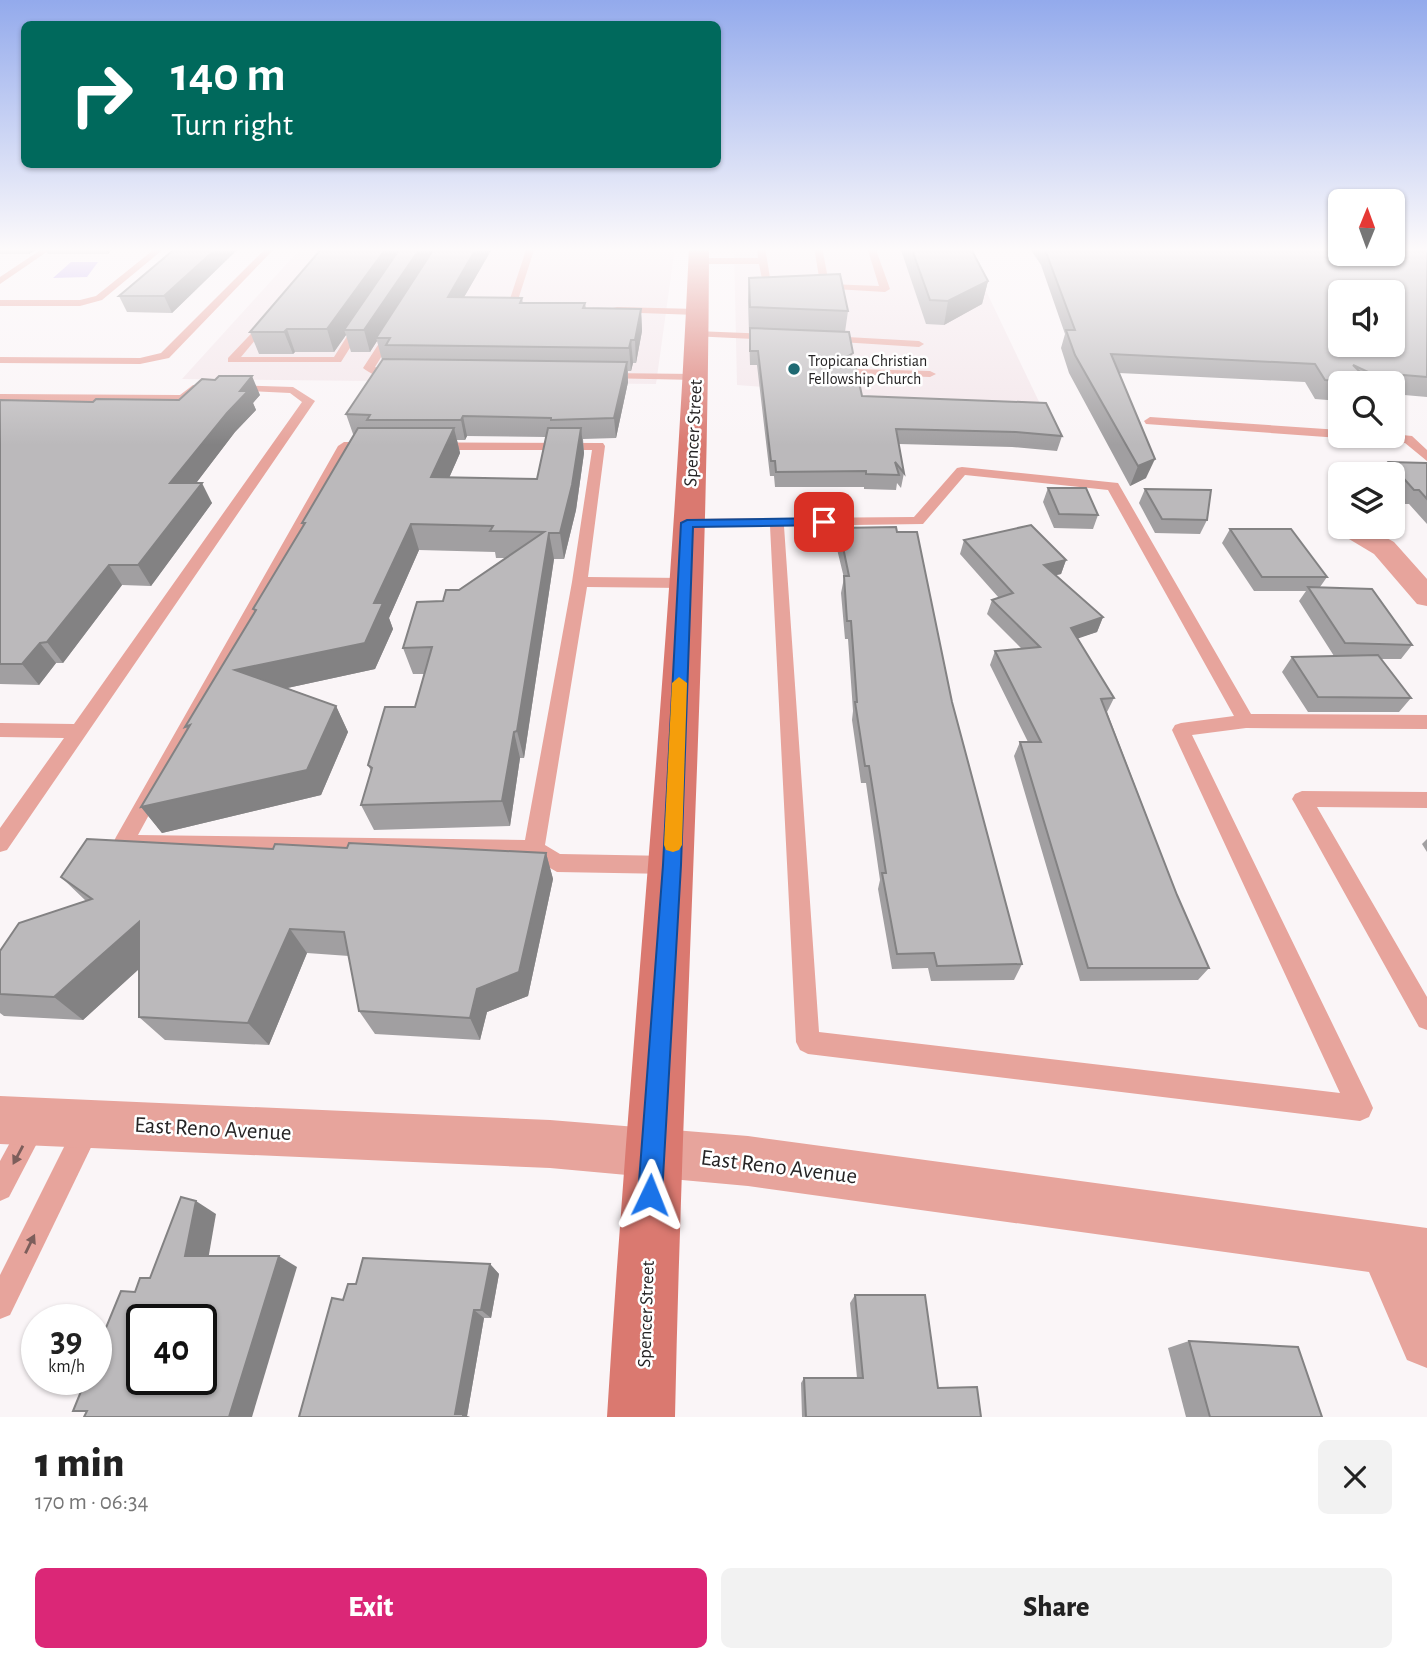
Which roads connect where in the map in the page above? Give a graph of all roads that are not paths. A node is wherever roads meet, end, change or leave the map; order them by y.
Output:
1 (207, 313) edge
2 (273, 313) edge
3 (368, 313) edge
4 (629, 313) edge
5 (697, 313) edge
6 (697, 323) junction
7 (397, 324) edge
8 (783, 337) edge
9 (810, 338) edge
10 (919, 344) dead end
11 (893, 358) junction
12 (0, 360) edge
13 (855, 372) edge
14 (406, 374) edge
15 (930, 374) dead end
16 (600, 376) edge
17 (696, 377) junction
18 (0, 397) edge
19 (1150, 421) dead end
20 (1328, 433) edge
21 (1405, 439) edge
22 (1427, 457) edge
23 (687, 523) junction
24 (777, 523) junction
25 (1369, 539) edge
26 (580, 582) junction
27 (684, 583) junction
28 (1427, 597) edge
29 (1246, 722) junction
30 (1427, 722) edge
31 (0, 730) edge
32 (78, 731) junction
33 (1427, 800) edge
34 (0, 844) edge
35 (534, 849) junction
36 (672, 865) junction
37 (1427, 1019) edge
38 (18, 1120) edge
39 (90, 1123) junction
40 (652, 1152) junction
41 (0, 1188) edge
42 (1406, 1251) edge
43 (0, 1305) edge
44 (1427, 1340) edge
45 (641, 1417) edge

1 - 12 lane
2 - 3 lane
4 - 6 lane
5 - 6 street, Spencer Street
6 - 8 lane
6 - 17 street, Spencer Street
7 - 14 lane
9 - 11 lane
10 - 11 lane
11 - 13 lane
11 - 15 lane
16 - 17 lane
17 - 23 street, Spencer Street
18 - 32 lane
19 - 20 lane
21 - 22 lane
23 - 24 lane
23 - 27 street, Spencer Street
24 - 29 lane
24 - 29 lane
25 - 28 street
26 - 27 lane
26 - 35 lane
26 - 35 lane
27 - 36 street, Spencer Street
29 - 30 lane
31 - 32 lane
32 - 34 lane
33 - 37 lane
35 - 36 lane
36 - 40 street, Spencer Street
38 - 39 street, East Reno Avenue
38 -> 41 lane
39 - 40 street, East Reno Avenue
43 -> 39 lane
40 - 42 street, East Reno Avenue
40 - 45 street, Spencer Street
42 - 44 street

